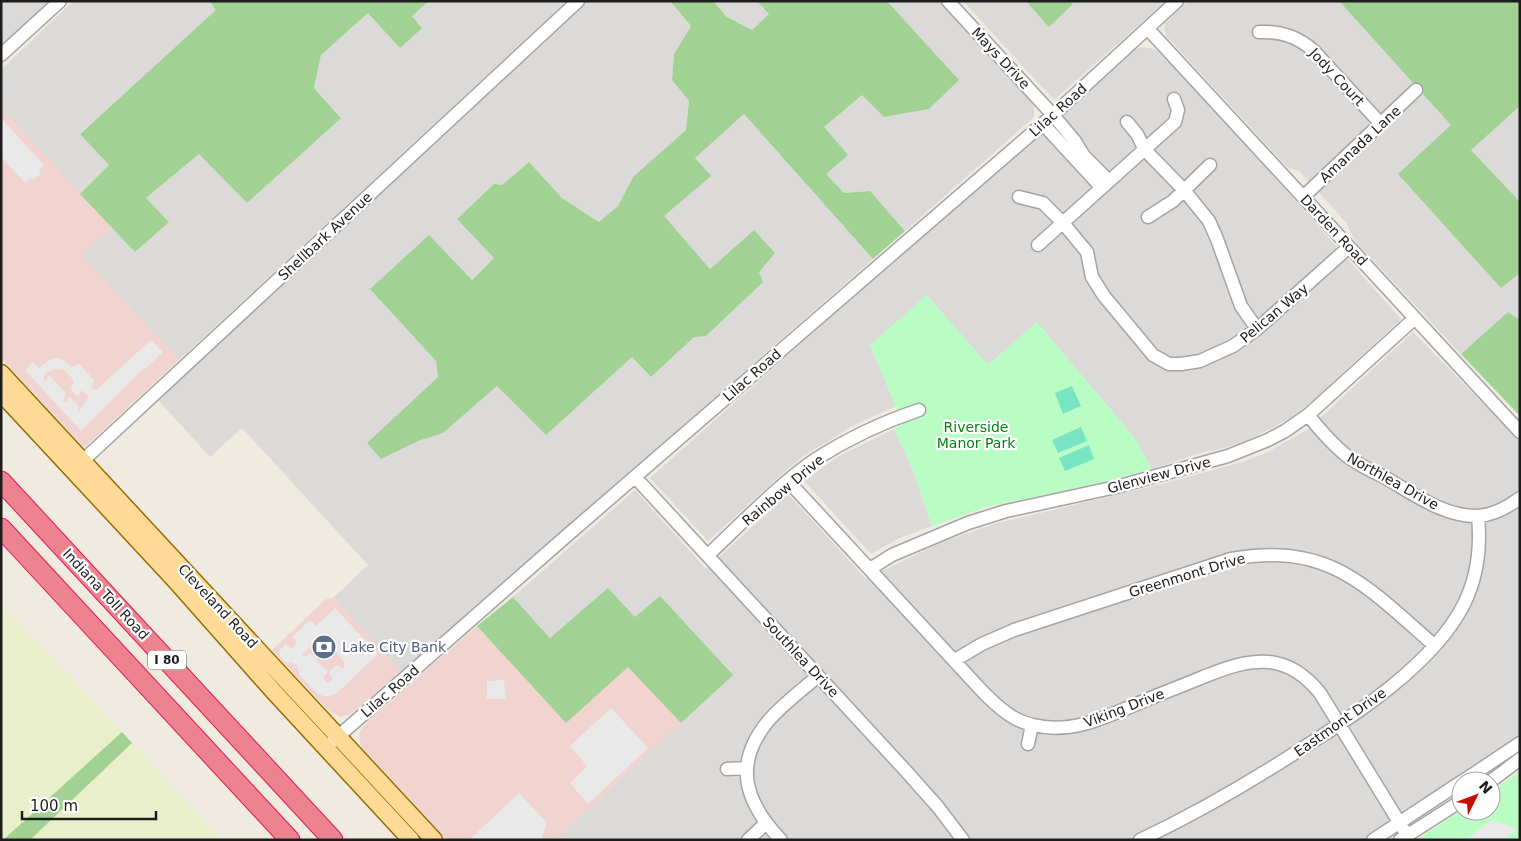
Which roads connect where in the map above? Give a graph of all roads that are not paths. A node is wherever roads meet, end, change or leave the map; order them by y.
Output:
1 (60, 1) edge
2 (578, 1) edge
3 (948, 1) edge
4 (1177, 1) edge
5 (1148, 29) junction
6 (1260, 32) dead end
7 (1, 55) edge
8 (1416, 90) dead end
9 (1174, 100) dead end
10 (1053, 115) junction
11 (1128, 122) dead end
12 (1043, 124) junction
13 (1381, 124) junction
14 (1145, 150) junction
15 (1210, 165) dead end
16 (1104, 184) junction
17 (1184, 190) junction
18 (1019, 197) dead end
19 (1303, 197) junction
20 (1148, 217) dead end
21 (1063, 223) junction
22 (1038, 245) dead end
23 (1349, 247) junction
24 (1415, 318) junction
25 (1257, 329) junction
26 (1, 373) edge
27 (1, 393) edge
28 (919, 410) dead end
29 (1308, 415) junction
30 (1520, 432) edge
31 (78, 466) junction
32 (635, 477) junction
33 (1, 481) edge
34 (789, 482) junction
35 (1520, 498) edge
36 (1478, 516) junction
37 (1, 528) edge
38 (708, 556) junction
39 (870, 569) junction
40 (1434, 645) junction
41 (954, 660) junction
42 (818, 676) junction
43 (1032, 725) junction
44 (1340, 725) junction
45 (338, 736) junction
46 (1520, 743) edge
47 (1028, 744) dead end
48 (326, 748) junction
49 (1520, 760) edge
50 (747, 768) junction
51 (727, 769) dead end
52 (1478, 771) edge
53 (1501, 774) edge
54 (1451, 789) edge
55 (1451, 807) edge
56 (766, 823) junction
57 (1399, 823) junction
58 (1403, 838) edge
59 (290, 840) edge
60 (333, 840) edge
61 (411, 840) edge
62 (434, 840) edge
63 (748, 840) edge
64 (781, 840) edge
65 (963, 840) edge
66 (1140, 840) edge
67 (1373, 840) edge

1 - 7 street
2 - 31 street, Shellbark Avenue
3 - 10 street, Mays Drive
4 - 5 street, Lilac Road
5 - 10 street, Lilac Road
5 - 19 street, Darden Road
6 - 13 street, Jody Court
8 - 13 street, Amanada Lane
9 - 14 street
10 - 12 street, Lilac Road
10 - 16 street, Mays Drive
11 - 14 street
12 - 16 street
12 - 32 street, Lilac Road
13 - 19 street, Amanada Lane
14 - 16 street
14 - 17 street
15 - 17 street
16 - 21 street
17 - 20 street
17 - 25 street
18 - 21 street
19 - 23 street, Darden Road
21 - 22 street
21 - 25 street, Pelican Way
23 - 24 street, Darden Road
23 - 25 street, Pelican Way
24 - 29 street, Glenview Drive
24 - 30 street, Darden Road
26 - 31 main road, Cleveland Road
27 - 31 main road, Cleveland Road
28 - 34 street, Rainbow Drive
29 - 36 street, Northlea Drive
29 - 39 street, Glenview Drive
31 - 45 main road, Cleveland Road
31 - 48 main road, Cleveland Road
32 - 38 street, Southlea Drive
32 - 45 street, Lilac Road
33 - 60 highway, Indiana Toll Road / I 80
34 - 38 street, Rainbow Drive
34 - 39 street, Viking Drive
35 - 36 street, Northlea Drive
36 - 40 street, Eastmont Drive
37 - 59 highway, I 80
38 - 42 street, Southlea Drive
39 - 41 street, Viking Drive
40 - 41 street, Greenmont Drive
40 - 44 street, Eastmont Drive
41 - 43 street, Viking Drive
42 - 50 street
42 - 65 street, Southlea Drive
43 - 44 street, Viking Drive
43 - 47 street
44 - 57 street, Viking Drive
44 - 66 street, Eastmont Drive
45 - 48 street, Lilac Road
45 - 62 main road, Cleveland Road
46 - 52 street
48 - 61 main road, Cleveland Road
49 - 53 street
50 - 51 street
50 - 56 street
54 - 57 street
55 - 58 street
56 - 63 street
56 - 64 street
57 - 58 street, Viking Drive
57 - 67 street

